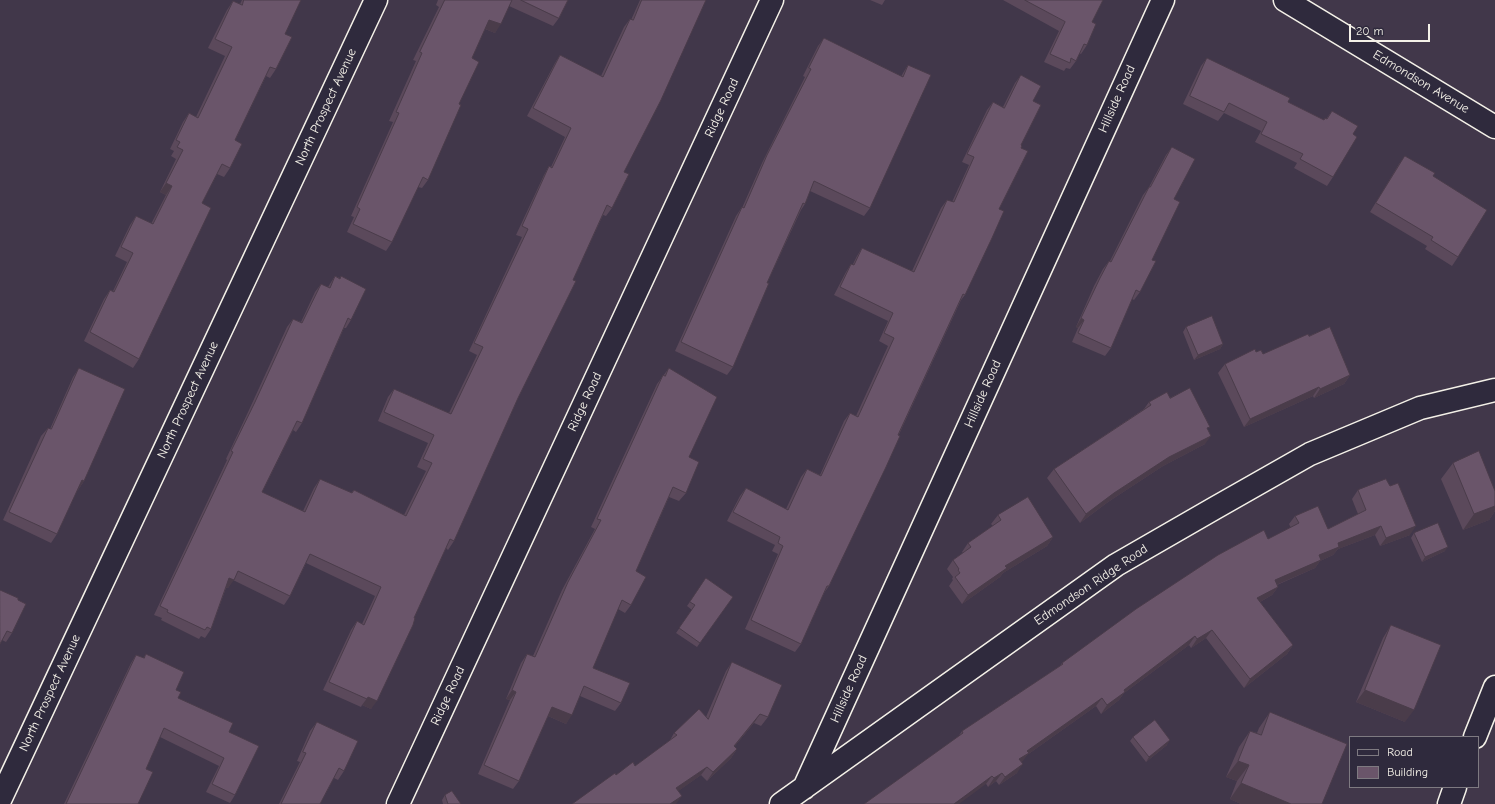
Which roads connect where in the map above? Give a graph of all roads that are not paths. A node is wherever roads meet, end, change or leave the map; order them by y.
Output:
1 (376, 0) edge
2 (772, 0) edge
3 (1163, 0) edge
4 (1285, 0) edge
5 (1495, 127) edge
6 (1495, 390) edge
7 (1495, 687) edge
8 (1475, 736) edge
9 (804, 788) junction
10 (1456, 788) edge
11 (0, 800) edge
12 (398, 804) edge
13 (781, 804) edge
14 (1449, 804) edge

1 - 11 street, North Prospect Avenue
2 - 12 street, Ridge Road
3 - 9 street, Hillside Road
4 - 5 street, Edmondson Avenue
6 - 9 street, Edmondson Ridge Road
7 - 8 street
9 - 13 street, Edmondson Ridge Road
10 - 14 street

